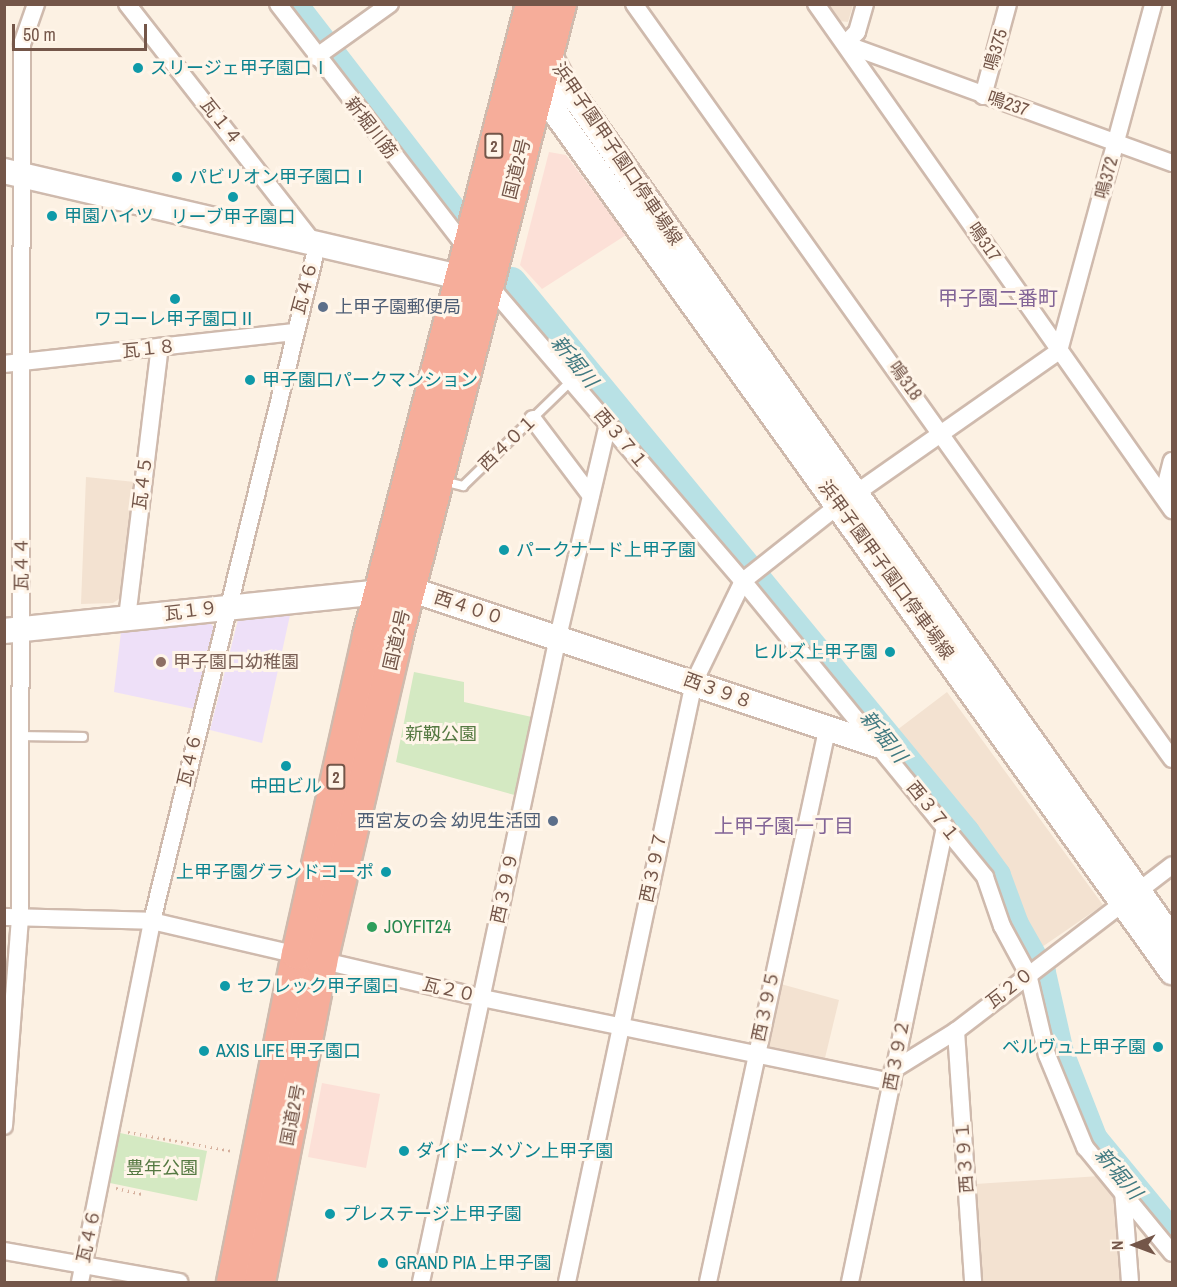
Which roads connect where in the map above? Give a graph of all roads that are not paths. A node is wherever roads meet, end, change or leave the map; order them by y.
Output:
1 (36, 4) edge
2 (127, 4) edge
3 (278, 4) edge
4 (390, 4) edge
5 (561, 4) edge
6 (634, 4) edge
7 (816, 4) edge
8 (865, 4) edge
9 (1008, 4) edge
10 (1153, 4) edge
11 (526, 9) edge
12 (844, 44) junction
13 (322, 53) junction
14 (545, 60) junction
15 (983, 96) junction
16 (1117, 142) junction
17 (1173, 163) edge
18 (13, 174) edge
19 (315, 241) junction
20 (472, 270) junction
21 (294, 332) junction
22 (160, 348) junction
23 (1059, 351) junction
24 (22, 362) junction
25 (4, 364) edge
26 (572, 380) junction
27 (532, 419) junction
28 (608, 424) junction
29 (943, 434) junction
30 (1173, 461) edge
31 (437, 478) junction
32 (591, 496) junction
33 (847, 499) junction
34 (1169, 502) edge
35 (747, 578) junction
36 (409, 589) junction
37 (378, 592) junction
38 (227, 607) junction
39 (127, 618) junction
40 (13, 630) edge
41 (558, 637) junction
42 (694, 682) junction
43 (827, 730) junction
44 (21, 736) junction
45 (83, 737) dead end
46 (878, 745) junction
47 (1173, 759) edge
48 (945, 827) junction
49 (1173, 865) edge
50 (1130, 896) junction
51 (12, 916) edge
52 (152, 921) junction
53 (1173, 938) edge
54 (310, 958) junction
55 (1034, 969) junction
56 (1173, 972) edge
57 (482, 998) junction
58 (621, 1024) junction
59 (956, 1031) junction
60 (756, 1052) junction
61 (892, 1076) junction
62 (4, 1126) edge
63 (1123, 1191) junction
64 (4, 1251) edge
65 (1173, 1253) edge
66 (81, 1274) edge
67 (179, 1282) edge
68 (232, 1282) edge
69 (260, 1282) edge
70 (421, 1282) edge
71 (567, 1282) edge
72 (708, 1282) edge
73 (850, 1282) edge
74 (974, 1282) edge
75 (1130, 1282) edge

1 - 18 street, 瓦４４
2 - 19 street, 瓦１４
3 - 13 street, 新堀川筋
4 - 13 street
5 - 14 highway, 国道2号 / 2
6 - 29 street, 鳴318
7 - 12 street, 鳴317
8 - 12 street
9 - 15 street, 鳴375
10 - 16 street, 鳴372
11 - 14 main road, 浜甲子園甲子園口停車場線
11 - 20 highway, 国道2号 / 2
12 - 15 street, 鳴237
12 - 23 street, 鳴317
13 - 20 street, 新堀川筋
14 - 20 highway, 国道2号 / 2
14 - 33 main road, 浜甲子園甲子園口停車場線
15 - 16 street, 鳴237
16 - 17 street, 鳴237
16 - 23 street, 鳴372
18 - 19 main road
18 - 24 street, 瓦４４
19 - 20 main road
19 - 21 street, 瓦４６
20 - 26 street, 西３７１
20 - 31 highway, 国道2号 / 2
20 - 37 highway, 国道2号 / 2
21 - 22 street, 瓦１８
21 - 38 street, 瓦４６
22 - 24 street, 瓦１８
22 - 39 street, 瓦４５
23 - 29 street, 西３９７
23 - 34 street, 鳴317
24 - 25 street, 瓦１８
24 - 40 street, 瓦４４
26 - 27 lane, 西４０１
26 - 28 street, 西３７１
27 - 31 lane, 西４０１
27 - 32 street
28 - 32 street, 西３９９
28 - 35 street, 西３７１
29 - 33 street, 西３９７
29 - 47 street, 鳴318
30 - 34 street
31 - 36 highway, 国道2号 / 2
32 - 41 street, 西３９９
33 - 35 street, 西３９７
33 - 50 main road, 浜甲子園甲子園口停車場線
35 - 42 street, 西３９７
35 - 46 street, 西３７１
36 - 37 main road, 西４００
36 - 41 main road, 西４００
36 - 54 highway, 国道2号 / 2
37 - 38 main road, 瓦１９
37 - 54 highway, 国道2号 / 2
38 - 39 main road, 瓦１９
38 - 52 street, 瓦４６
39 - 40 main road, 瓦１９
40 - 44 street, 瓦４４
41 - 42 main road, 西３９８
41 - 57 street, 西３９９
42 - 43 main road, 西３９８
42 - 58 street, 西３９７
43 - 46 main road, 西３９８
43 - 60 street, 西３９５
44 - 45 lane
44 - 51 street, 瓦４４
46 - 48 street, 西３７１
48 - 55 street, 西３７１
48 - 61 street, 西３９２
49 - 50 street, 瓦２０
50 - 53 main road, 浜甲子園甲子園口停車場線
50 - 55 street, 瓦２０
50 - 56 main road, 浜甲子園甲子園口停車場線
51 - 52 street, 瓦２０
51 - 62 street, 瓦４４
52 - 54 street, 瓦２０
52 - 66 street, 瓦４６
54 - 57 street, 瓦２０
54 - 68 highway, 国道2号 / 2
54 - 69 highway, 国道2号 / 2
55 - 59 street, 瓦２０
55 - 63 street, 西３７１
57 - 58 street, 瓦２０
57 - 70 street, 西３９９
58 - 60 street, 瓦２０
58 - 71 street, 西３９７
59 - 61 street, 瓦２０
59 - 74 street, 西３９１
60 - 61 street, 瓦２０
60 - 72 street, 西３９５
61 - 73 street, 西３９２
63 - 65 street, 西３７１
63 - 75 street
64 - 66 street
66 - 67 street

